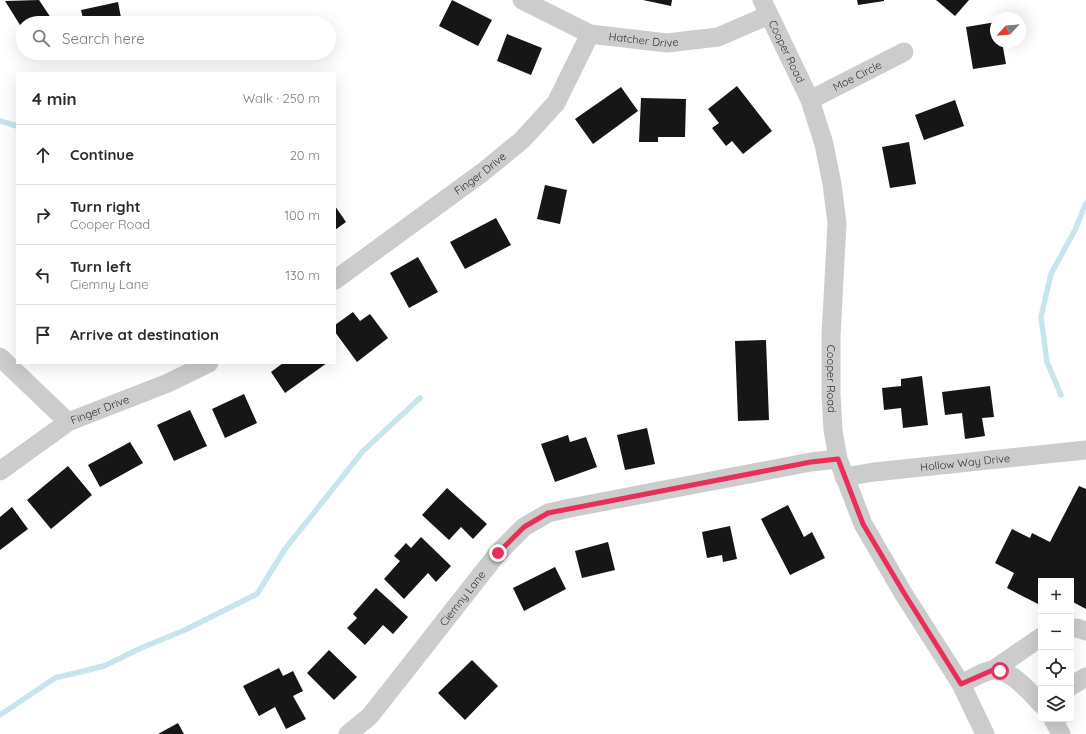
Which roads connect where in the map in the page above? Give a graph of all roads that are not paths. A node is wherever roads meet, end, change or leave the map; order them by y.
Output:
1 (522, 0) edge
2 (765, 8) edge
3 (590, 34) junction
4 (904, 52) dead end
5 (810, 100) junction
6 (336, 279) edge
7 (0, 357) edge
8 (207, 364) edge
9 (68, 422) junction
10 (1086, 450) edge
11 (838, 459) junction
12 (0, 471) edge
13 (844, 477) junction
14 (1074, 629) edge
15 (1086, 631) edge
16 (1038, 639) edge
17 (993, 670) junction
18 (1086, 677) edge
19 (961, 684) junction
20 (1074, 684) edge
21 (1038, 701) edge
22 (1055, 722) edge
23 (348, 734) edge
24 (985, 734) edge
25 (1061, 734) edge

1 - 3 street, Hatcher Drive
2 - 3 street, Hatcher Drive
2 - 5 street, Cooper Road
3 - 6 street, Finger Drive
4 - 5 street, Moe Circle
5 - 11 street, Cooper Road
7 - 9 street
8 - 9 street, Finger Drive
9 - 12 street, Finger Drive
10 - 13 street, Hollow Way Drive
11 - 13 street, Cooper Road
11 - 23 street, Ciemny Lane
13 - 19 street, Cooper Road
14 - 15 street
16 - 17 street
17 - 19 street
17 - 21 street
18 - 20 street
19 - 24 street, Cooper Road
22 - 25 street

